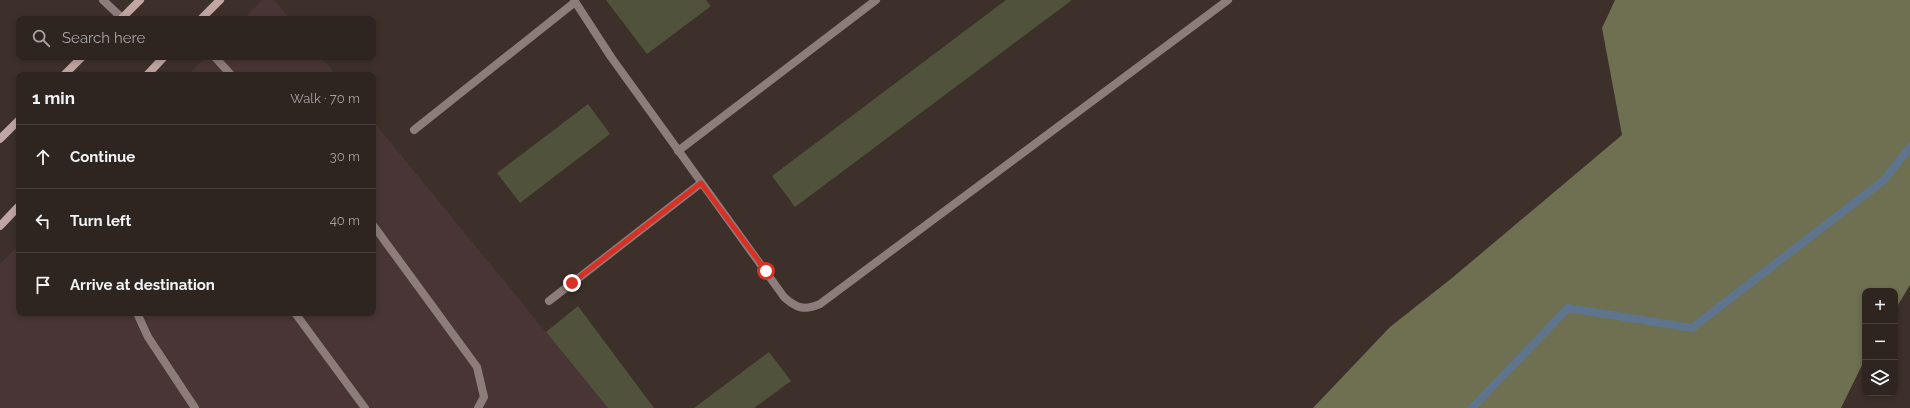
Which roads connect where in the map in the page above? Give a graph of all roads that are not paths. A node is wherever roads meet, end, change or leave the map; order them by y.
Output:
1 (103, 0) edge
2 (140, 0) edge
3 (220, 0) edge
4 (876, 0) edge
5 (1228, 0) edge
6 (575, 1) edge
7 (119, 16) edge
8 (123, 16) edge
9 (204, 16) edge
10 (79, 60) edge
11 (161, 60) edge
12 (218, 60) edge
13 (67, 72) edge
14 (150, 72) edge
15 (228, 72) edge
16 (16, 123) edge
17 (414, 130) dead end
18 (0, 139) edge
19 (678, 151) junction
20 (701, 183) junction
21 (16, 209) edge
22 (0, 226) edge
23 (376, 229) edge
24 (548, 301) dead end
25 (138, 316) edge
26 (297, 316) edge
27 (194, 408) edge
28 (365, 408) edge
29 (478, 408) edge

1 - 7 street
2 - 8 main road
3 - 9 main road
4 - 19 street
5 - 20 street
6 - 17 street
6 - 19 street
10 - 13 main road
11 - 14 main road
12 - 15 street
16 - 18 main road
19 - 20 street
20 - 24 street
21 - 22 main road
23 - 29 street
25 - 27 street
26 - 28 street

